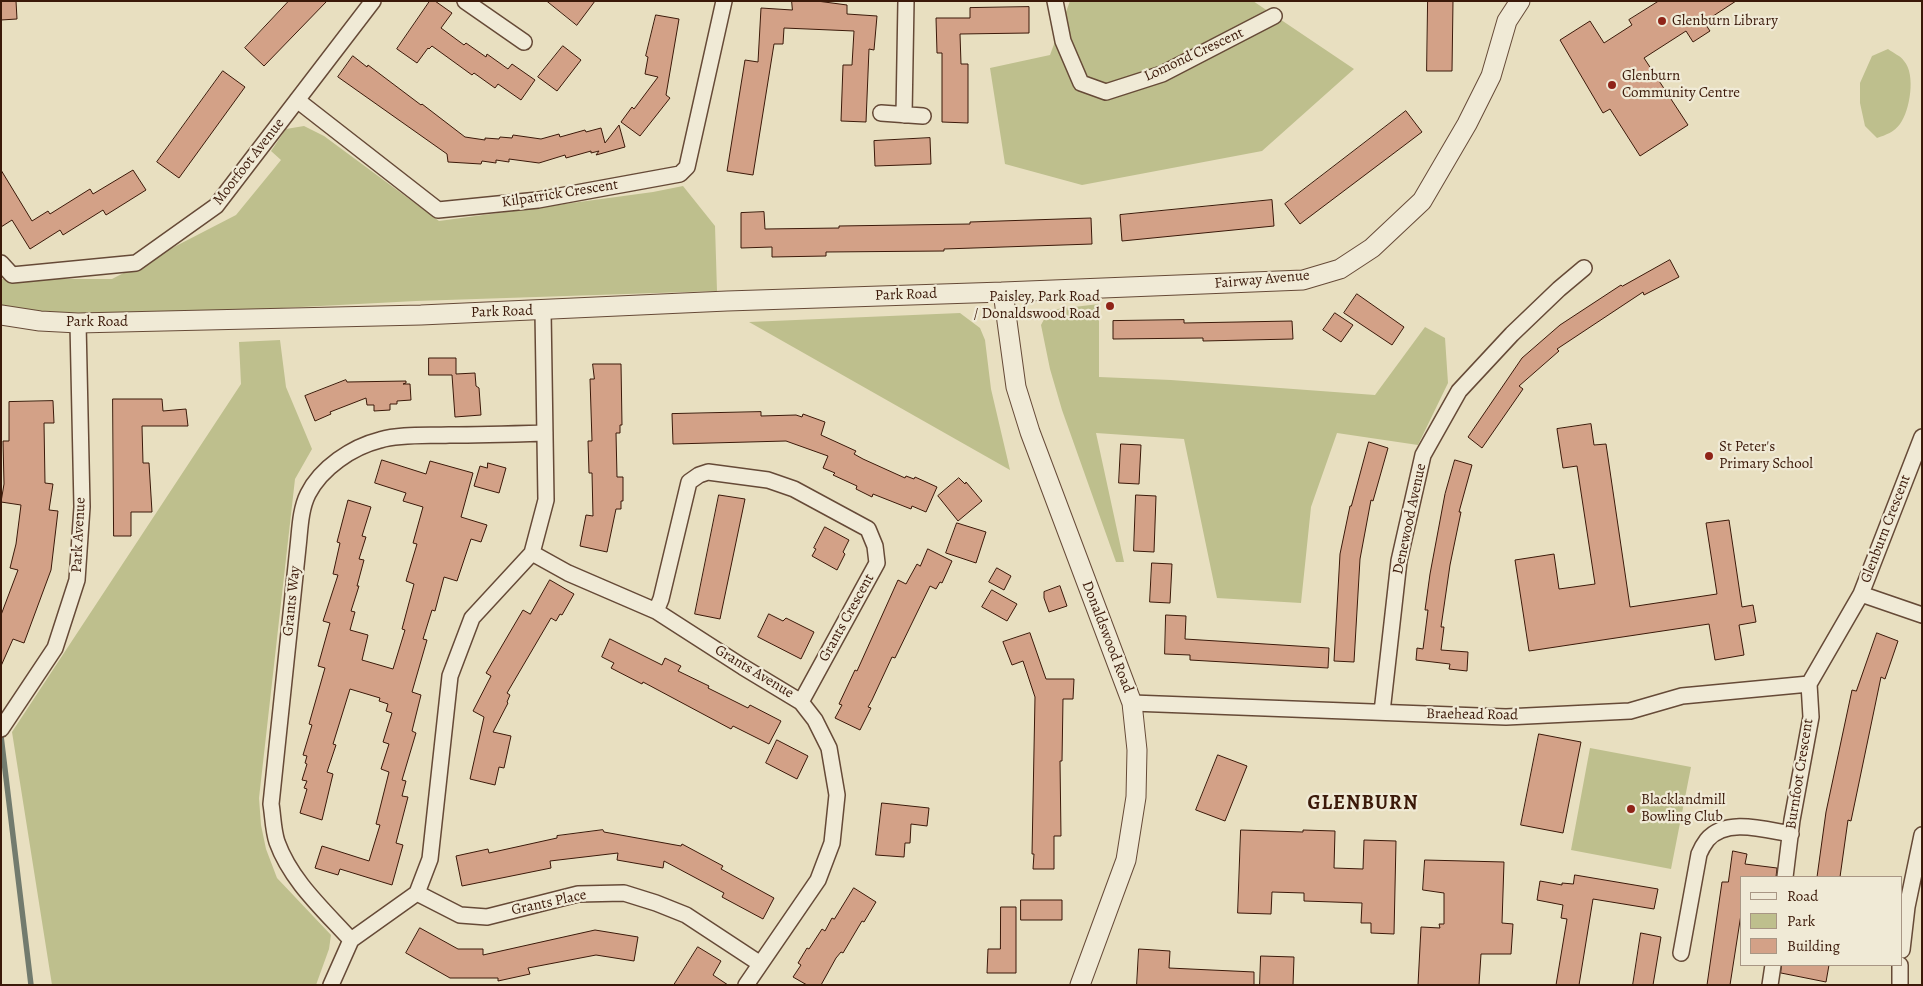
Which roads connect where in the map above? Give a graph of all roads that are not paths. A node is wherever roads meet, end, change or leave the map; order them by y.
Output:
1 (373, 1) edge
2 (465, 1) edge
3 (724, 1) edge
4 (906, 1) edge
5 (1055, 1) edge
6 (1520, 1) edge
7 (1274, 16) dead end
8 (524, 42) dead end
9 (296, 100) junction
10 (881, 113) dead end
11 (904, 115) junction
12 (923, 116) dead end
13 (1, 263) edge
14 (1584, 268) dead end
15 (1003, 292) junction
16 (543, 310) junction
17 (1, 315) edge
18 (78, 323) junction
19 (545, 433) junction
20 (1922, 436) edge
21 (532, 553) junction
22 (1861, 594) junction
23 (656, 611) junction
24 (1922, 615) edge
25 (1809, 684) junction
26 (801, 702) junction
27 (1132, 703) junction
28 (1382, 712) junction
29 (1, 729) edge
30 (1791, 834) junction
31 (1922, 835) edge
32 (1785, 876) edge
33 (418, 893) junction
34 (351, 940) junction
35 (1903, 941) edge
36 (1682, 953) dead end
37 (759, 964) junction
38 (1773, 966) edge
39 (1900, 966) edge
40 (331, 985) edge
41 (746, 985) edge
42 (1080, 985) edge
43 (1770, 985) edge
44 (1900, 985) edge

1 - 9 street, Moorfoot Avenue
2 - 8 street
3 - 9 street, Kilpatrick Crescent
4 - 11 street
5 - 7 street, Lomond Crescent
6 - 15 street, Fairway Avenue
9 - 13 street, Moorfoot Avenue
10 - 11 street
11 - 12 street
14 - 28 street, Denewood Avenue
15 - 16 street, Park Road
15 - 27 street, Donaldswood Road
16 - 18 street, Park Road
16 - 19 street
17 - 18 street, Park Road
18 - 29 street, Park Avenue
19 - 21 street
19 - 34 street, Grants Way
20 - 22 street, Glenburn Crescent
21 - 23 street, Grants Avenue
21 - 33 street
22 - 24 street
22 - 25 street
23 - 26 street, Grants Avenue
23 - 26 street, Grants Crescent
25 - 28 street, Braehead Road
25 - 30 street, Burnfoot Crescent
26 - 37 street, Grants Avenue
27 - 28 street, Braehead Road
27 - 42 street, Donaldswood Road
30 - 32 street, Burnfoot Crescent
30 - 36 street
31 - 35 street
33 - 34 street
33 - 37 street, Grants Place
34 - 40 street
37 - 41 street, Grants Avenue
38 - 43 street
39 - 44 street

